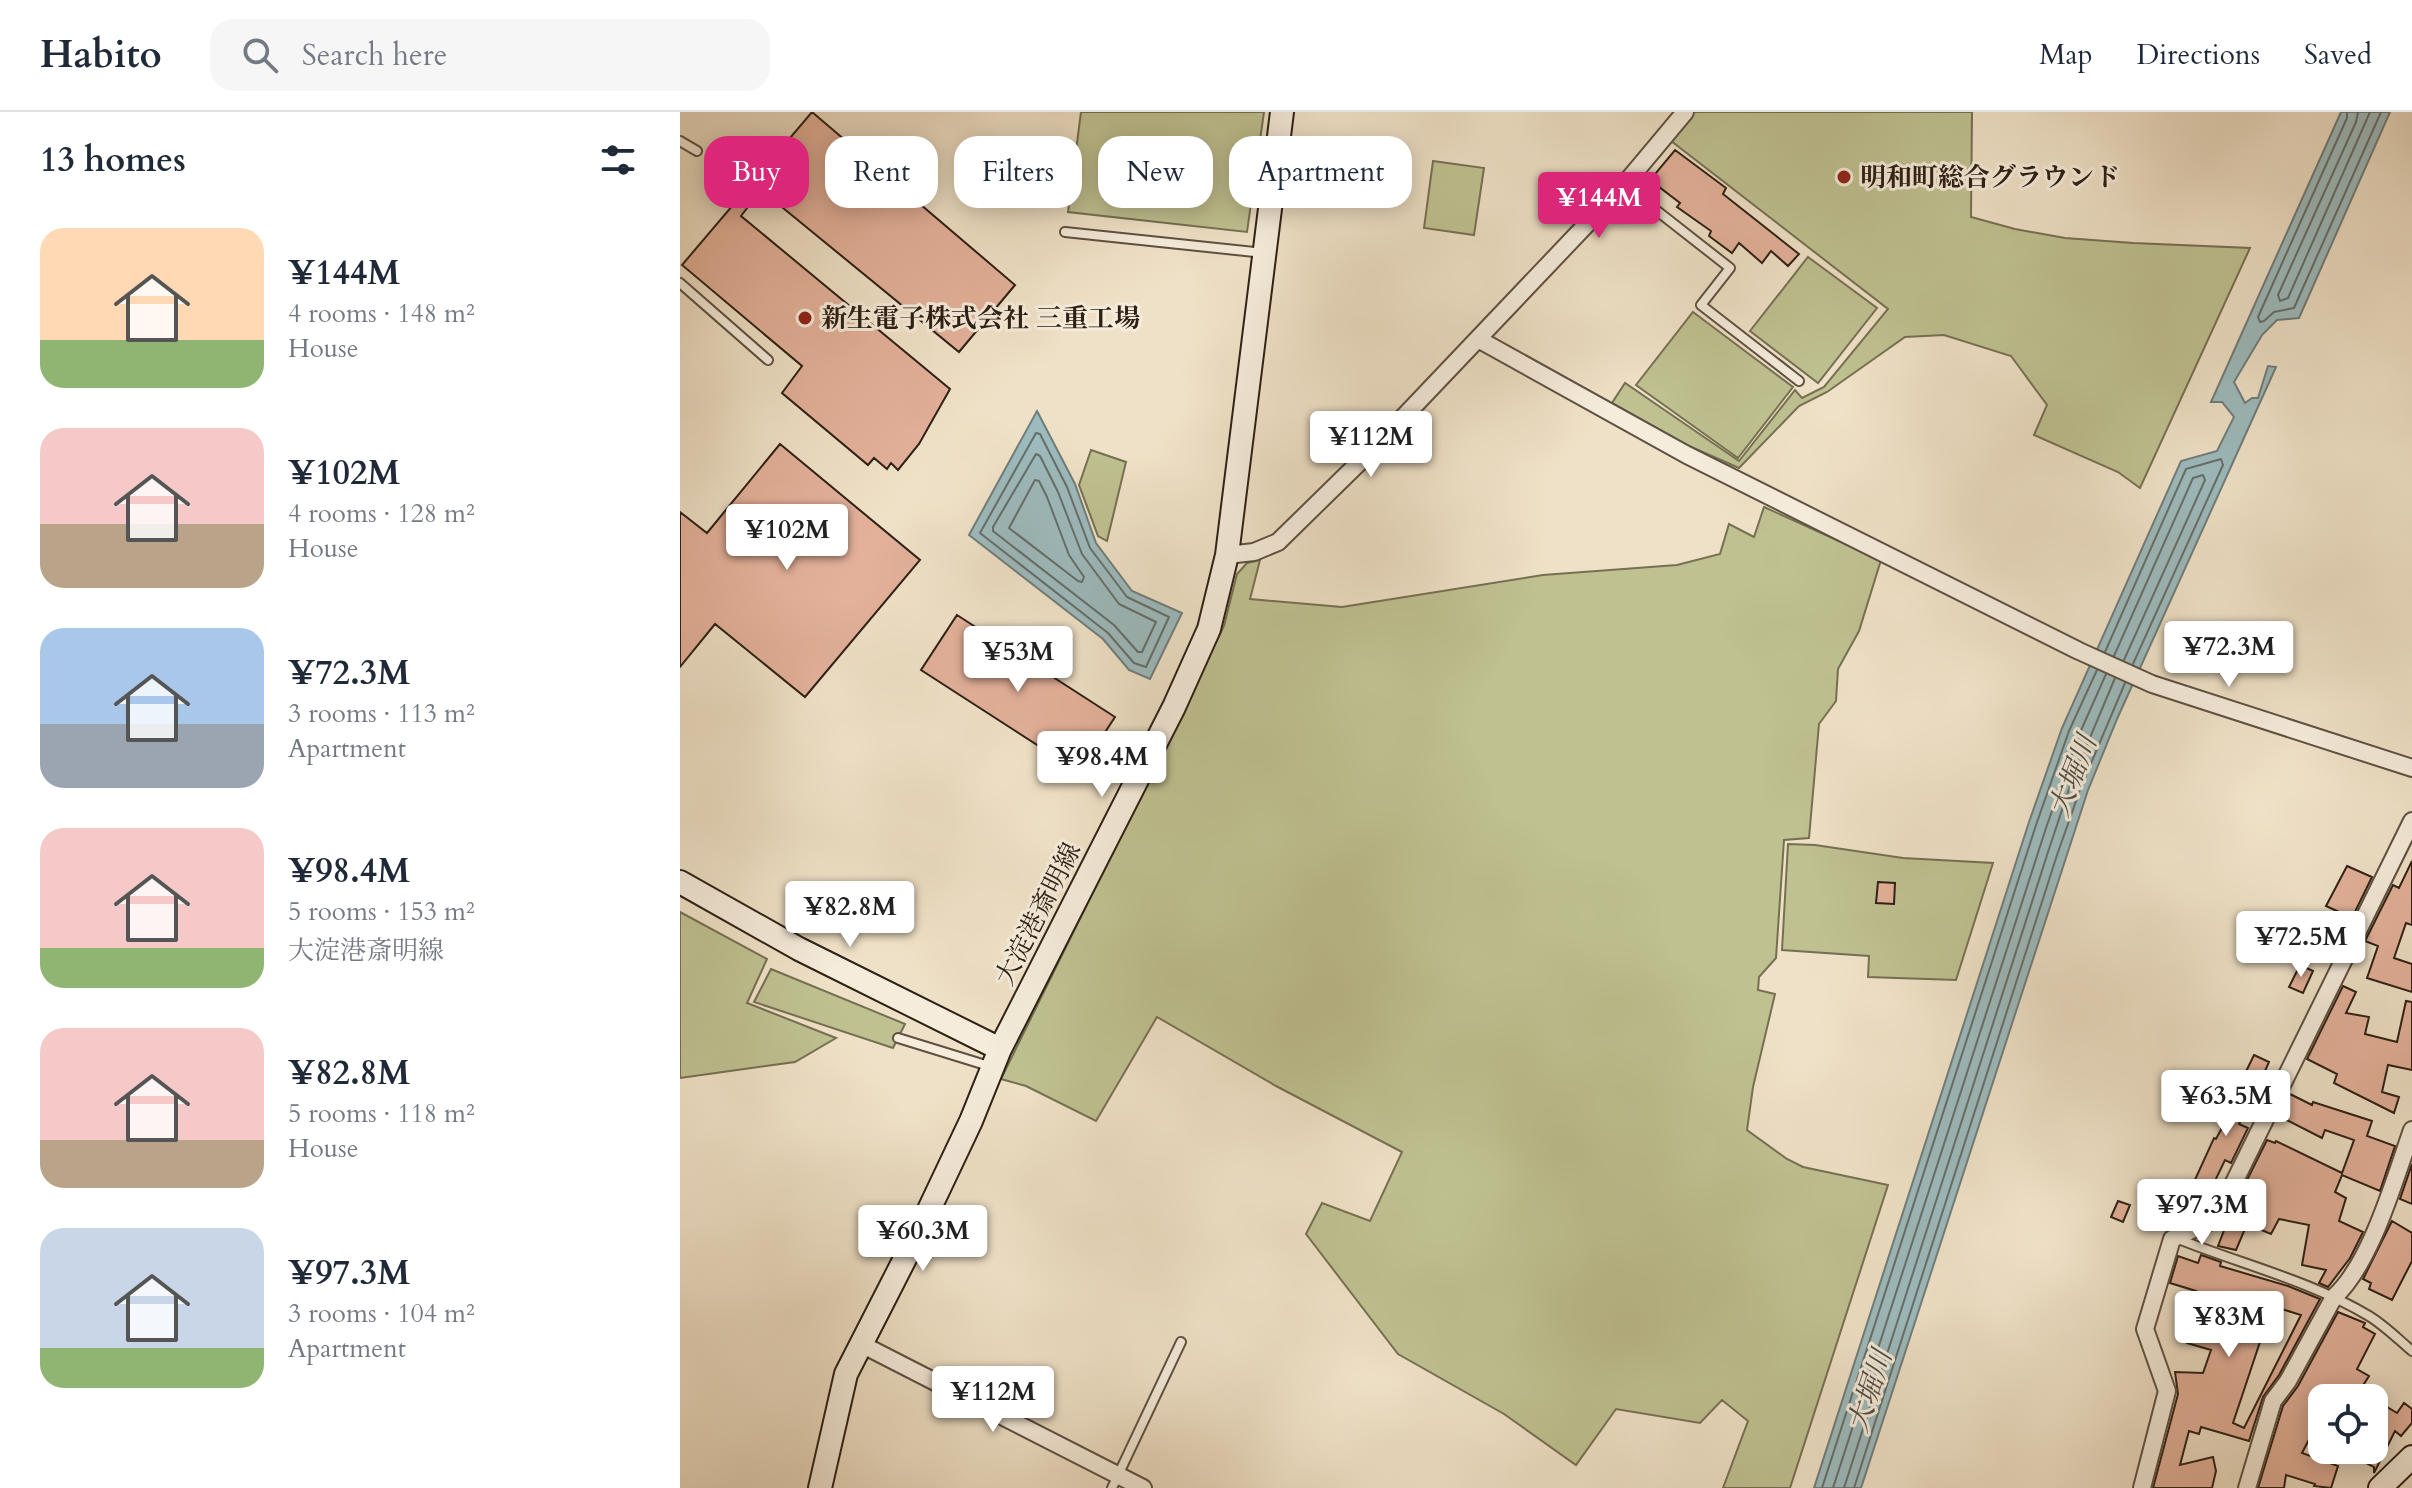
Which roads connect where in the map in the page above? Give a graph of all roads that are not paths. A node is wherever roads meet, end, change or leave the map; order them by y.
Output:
1 (1282, 112) edge
2 (1685, 112) edge
3 (680, 141) edge
4 (697, 151) dead end
5 (1624, 185) junction
6 (1065, 232) dead end
7 (1265, 253) junction
8 (680, 283) edge
9 (1478, 339) junction
10 (768, 360) dead end
11 (1799, 381) dead end
12 (1227, 555) junction
13 (2412, 768) edge
14 (2412, 821) edge
15 (680, 882) edge
16 (898, 1038) dead end
17 (997, 1058) junction
18 (2412, 1130) edge
19 (2175, 1238) junction
20 (2334, 1297) junction
21 (1181, 1342) dead end
22 (861, 1344) junction
23 (2412, 1351) edge
24 (2412, 1457) edge
25 (1114, 1482) edge
26 (820, 1488) edge
27 (1143, 1488) edge
28 (2142, 1488) edge
29 (2247, 1488) edge
30 (2380, 1488) edge

1 - 7 main road, 大淀港斎明線
2 - 5 street
3 - 4 lane
5 - 9 street
5 - 11 lane
6 - 7 lane
7 - 12 main road, 大淀港斎明線
8 - 10 lane
9 - 12 street
9 - 13 street
12 - 17 main road, 大淀港斎明線
14 - 19 street
15 - 17 main road
16 - 17 lane
17 - 22 main road, 大淀港斎明線
18 - 20 street
19 - 20 lane
19 - 28 street
20 - 23 lane
20 - 29 street
21 - 25 lane
22 - 25 street
22 - 26 main road, 大淀港斎明線
24 - 30 main road
25 - 27 street

